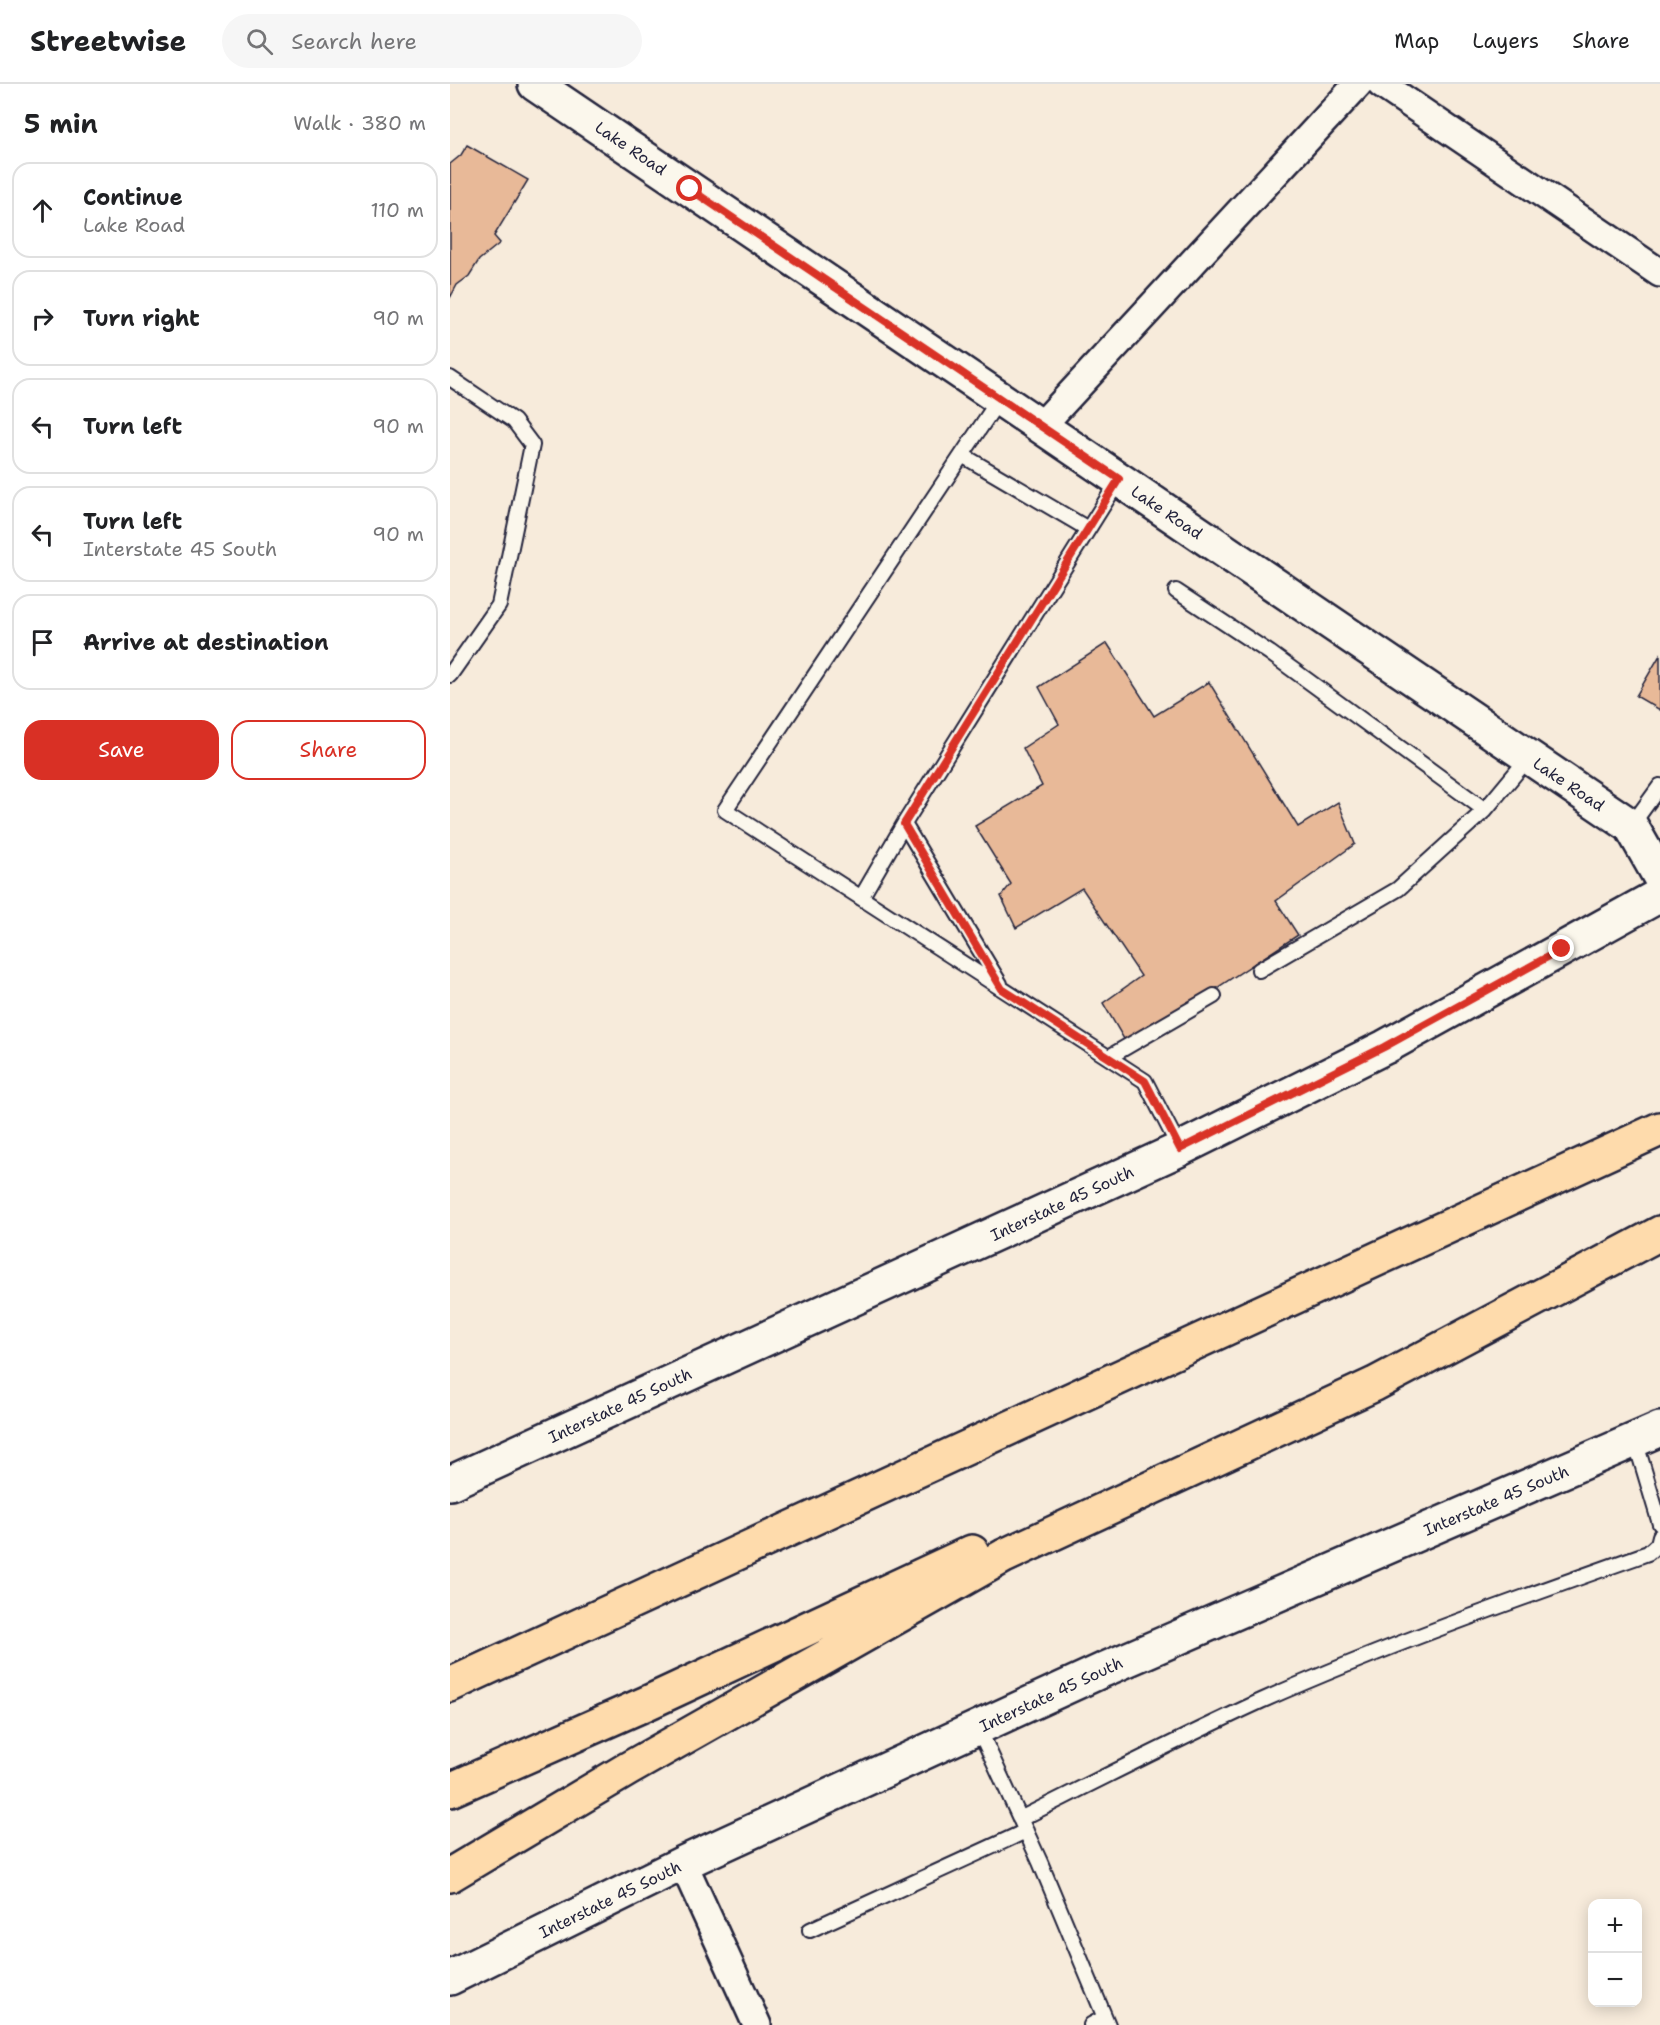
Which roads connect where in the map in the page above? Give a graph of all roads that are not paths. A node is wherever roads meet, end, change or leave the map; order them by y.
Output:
1 (535, 84) edge
2 (1358, 84) edge
3 (1381, 84) edge
4 (1660, 273) edge
5 (450, 378) edge
6 (1000, 398) junction
7 (1041, 426) junction
8 (962, 455) junction
9 (1119, 479) junction
10 (1088, 529) junction
11 (1176, 591) dead end
12 (450, 675) edge
13 (1529, 757) junction
14 (1660, 786) edge
15 (1485, 810) junction
16 (904, 824) junction
17 (1631, 826) junction
18 (1660, 877) edge
19 (1660, 895) edge
20 (861, 898) junction
21 (1259, 970) dead end
22 (1002, 989) junction
23 (1214, 996) dead end
24 (1109, 1057) junction
25 (1660, 1129) edge
26 (1180, 1149) junction
27 (1660, 1233) edge
28 (1648, 1434) edge
29 (450, 1483) edge
30 (1660, 1524) edge
31 (1660, 1536) edge
32 (450, 1684) edge
33 (978, 1728) junction
34 (450, 1790) edge
35 (1023, 1825) junction
36 (683, 1863) junction
37 (450, 1875) edge
38 (810, 1930) dead end
39 (450, 1978) edge
40 (1106, 2021) edge
41 (757, 2025) edge
42 (1091, 2025) edge

1 - 6 main road, Lake Road
2 - 7 street
3 - 4 street
5 - 12 lane
6 - 7 main road, Lake Road
6 - 8 lane
7 - 9 main road, Lake Road
8 - 10 lane
8 - 20 lane
9 - 10 lane
9 - 13 main road, Lake Road
10 - 16 lane
11 - 15 lane
13 - 15 lane
13 - 17 main road, Lake Road
14 - 17 lane
15 - 21 lane
16 - 20 lane
16 - 22 lane
17 - 18 main road, Lake Road
19 - 26 main road, Interstate 45 South
20 - 22 lane
22 - 24 lane
23 - 24 lane
24 - 26 lane
25 - 32 highway
26 - 29 main road, Interstate 45 South
27 - 34 highway
27 - 37 highway
28 - 30 lane
28 - 33 main road, Interstate 45 South
31 - 35 lane
33 - 35 lane
33 - 36 main road, Interstate 45 South
35 - 38 lane
35 - 40 lane
36 - 39 main road, Interstate 45 South
36 - 41 street
40 - 42 lane

